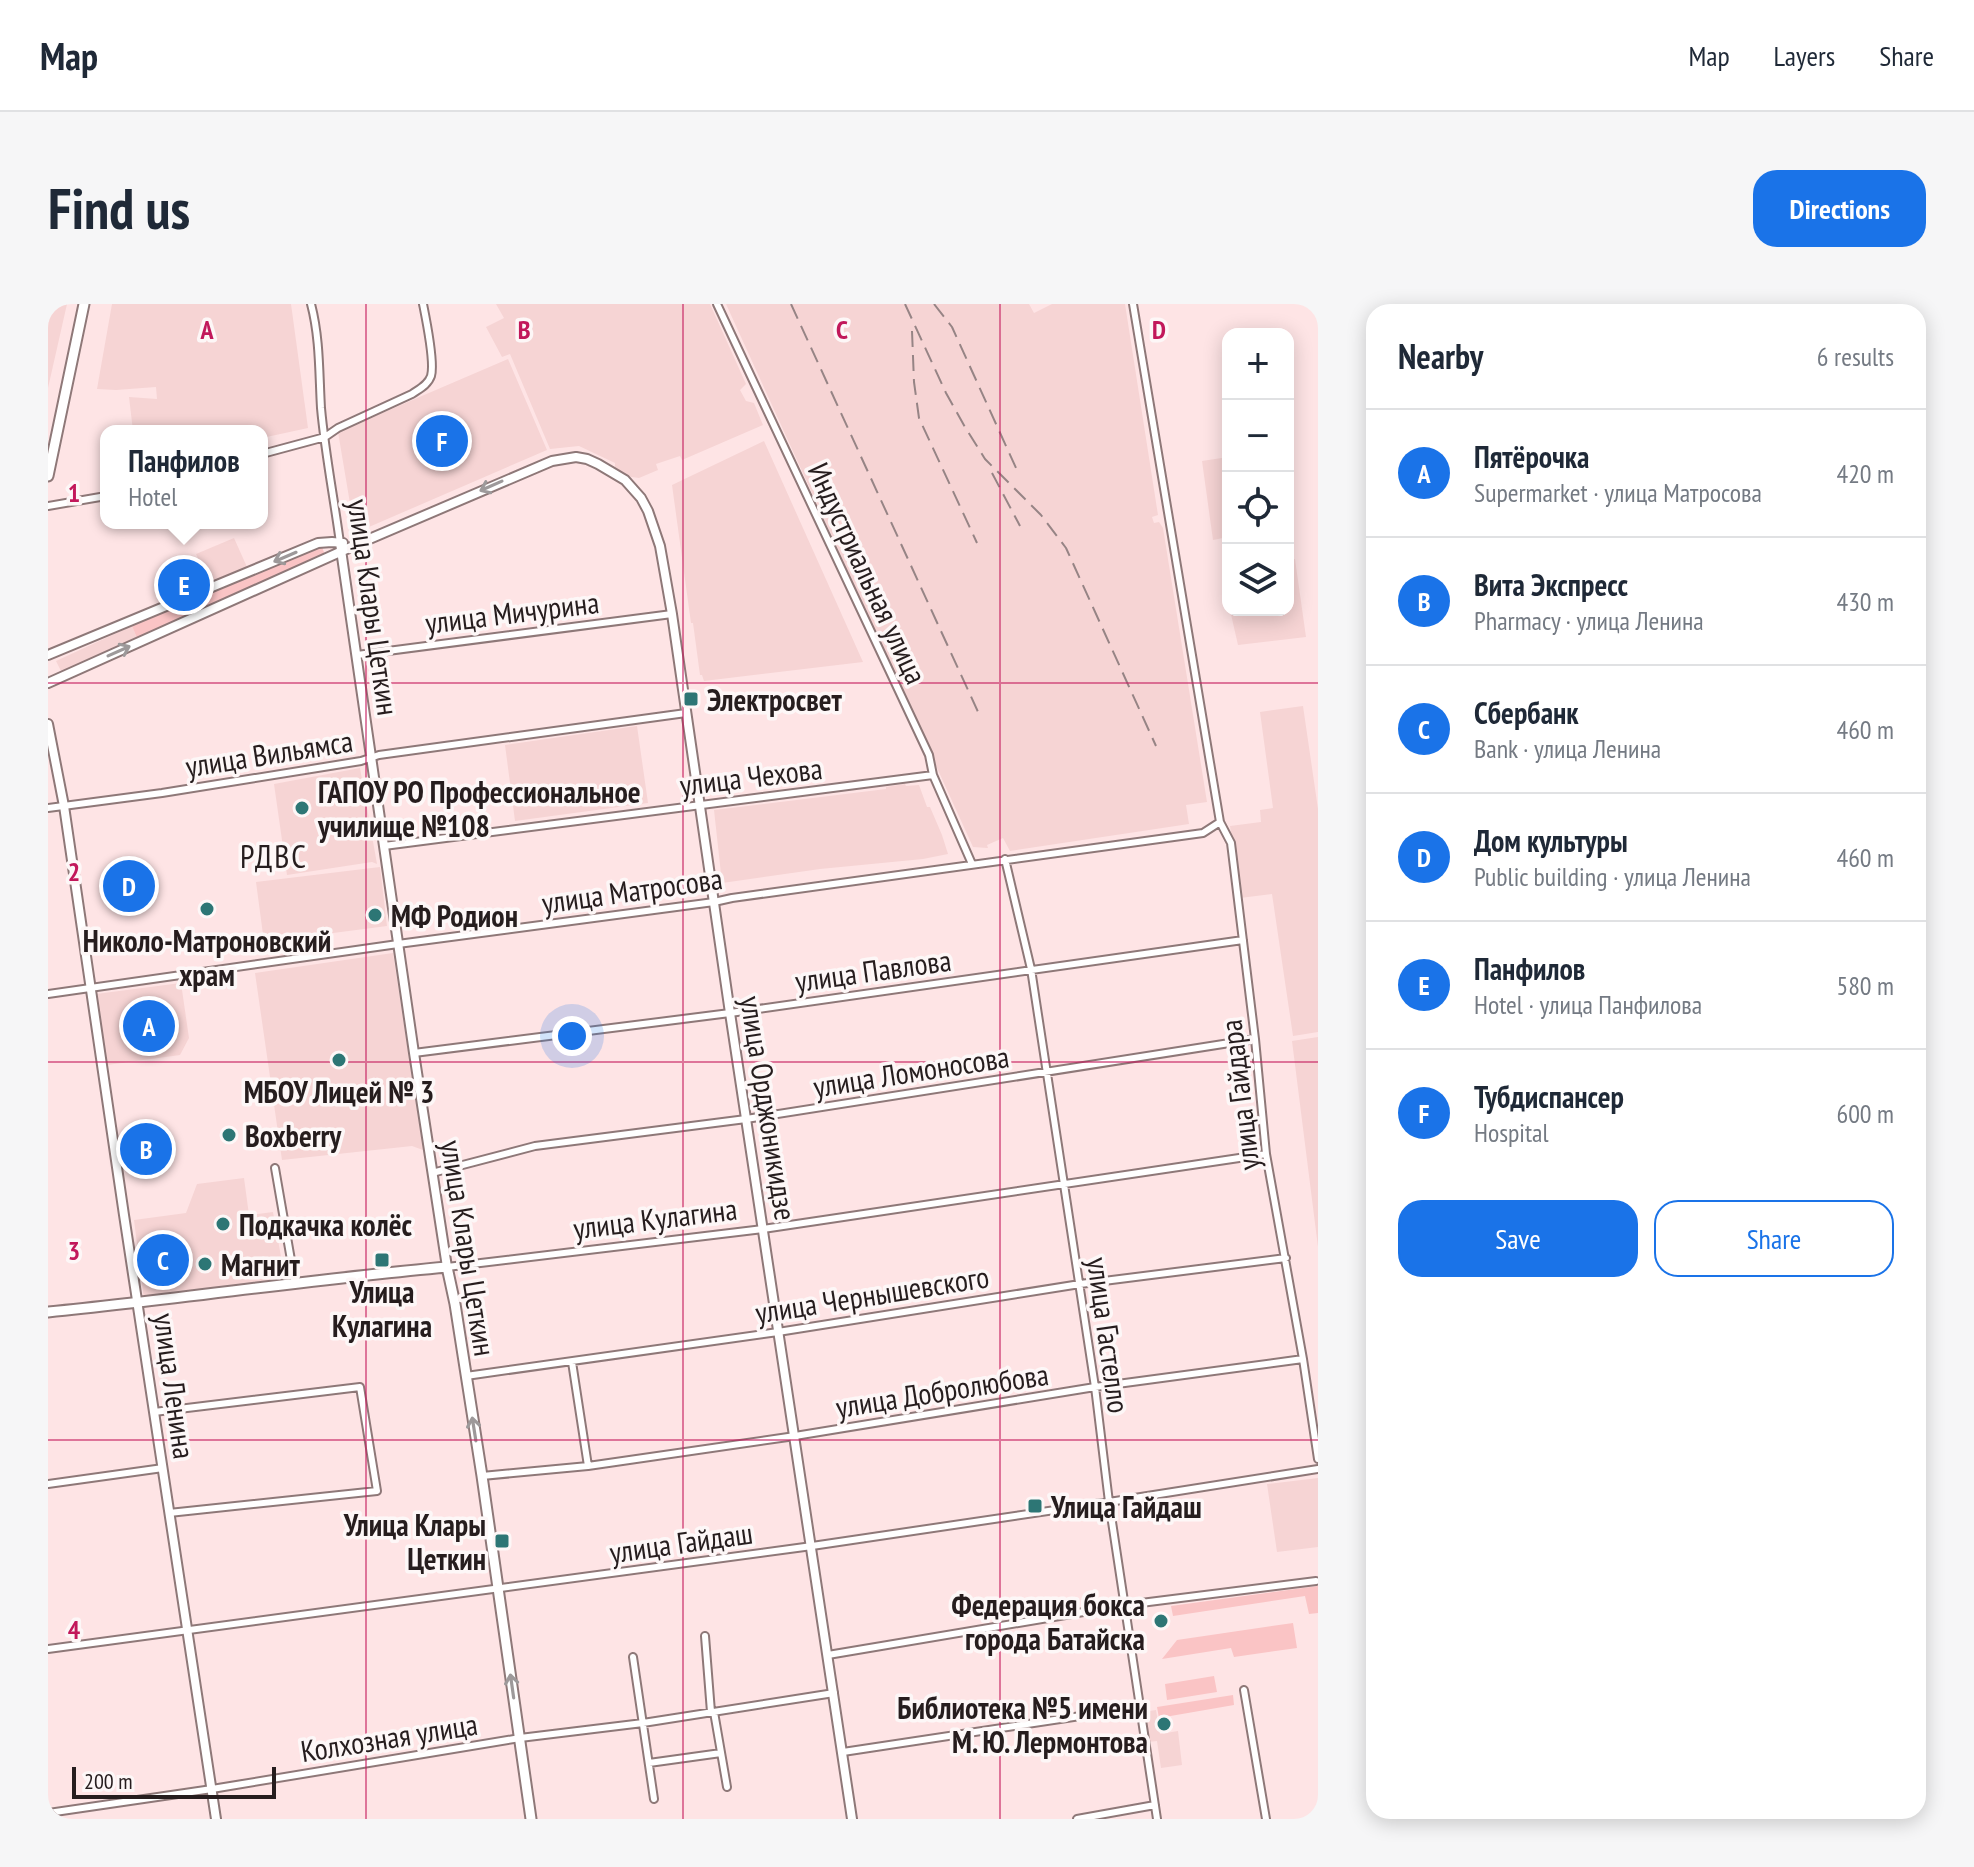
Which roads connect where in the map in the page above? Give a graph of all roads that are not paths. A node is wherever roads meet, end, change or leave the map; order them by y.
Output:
1 (84, 304) edge
2 (311, 304) edge
3 (423, 304) edge
4 (717, 304) edge
5 (1133, 304) edge
6 (325, 437) junction
7 (268, 452) edge
8 (48, 476) edge
9 (100, 497) edge
10 (48, 506) edge
11 (341, 548) junction
12 (672, 614) junction
13 (48, 655) edge
14 (357, 655) junction
15 (48, 683) edge
16 (686, 713) junction
17 (48, 724) edge
18 (372, 758) junction
19 (933, 775) junction
20 (699, 805) junction
21 (64, 806) junction
22 (48, 808) edge
23 (1220, 822) junction
24 (384, 846) junction
25 (1005, 859) junction
26 (972, 864) junction
27 (714, 902) junction
28 (1243, 940) junction
29 (398, 944) junction
30 (1031, 969) junction
31 (91, 988) junction
32 (48, 994) edge
33 (730, 1013) junction
34 (1255, 1039) junction
35 (414, 1053) junction
36 (1047, 1072) junction
37 (746, 1119) junction
38 (1266, 1154) junction
39 (275, 1168) dead end
40 (432, 1173) junction
41 (1064, 1184) junction
42 (763, 1229) junction
43 (1286, 1258) junction
44 (447, 1267) junction
45 (295, 1283) junction
46 (1080, 1284) junction
47 (138, 1303) junction
48 (48, 1312) edge
49 (778, 1332) junction
50 (1303, 1359) junction
51 (572, 1362) junction
52 (466, 1376) junction
53 (1095, 1387) junction
54 (154, 1412) junction
55 (795, 1436) junction
56 (1318, 1459) edge
57 (588, 1466) junction
58 (163, 1468) junction
59 (1318, 1469) edge
60 (482, 1476) junction
61 (48, 1484) edge
62 (1109, 1502) junction
63 (169, 1513) junction
64 (812, 1546) junction
65 (1316, 1581) dead end
66 (498, 1589) junction
67 (1125, 1605) junction
68 (187, 1629) junction
69 (705, 1636) dead end
70 (48, 1649) edge
71 (828, 1655) junction
72 (633, 1657) dead end
73 (1244, 1690) dead end
74 (834, 1693) junction
75 (1140, 1707) junction
76 (712, 1712) junction
77 (643, 1723) junction
78 (520, 1738) junction
79 (843, 1752) junction
80 (721, 1753) junction
81 (649, 1763) junction
82 (727, 1787) dead end
83 (212, 1789) junction
84 (654, 1799) dead end
85 (1155, 1805) junction
86 (48, 1813) edge
87 (216, 1819) edge
88 (531, 1819) edge
89 (852, 1819) edge
90 (1077, 1819) edge
91 (1157, 1819) edge
92 (1266, 1819) edge

1 - 8 main road
2 - 6 street, улица Клары Цеткин
3 - 6 street
4 - 19 street, Индустриальная улица
5 - 23 street
6 - 7 street
6 - 11 street, улица Клары Цеткин
9 - 10 street
12 -> 11 street, улица Орджоникидзе
11 -> 13 street
11 - 14 street, улица Клары Цеткин
15 -> 11 street
12 - 14 street, улица Мичурина
12 - 16 street, улица Орджоникидзе
14 - 18 street, улица Клары Цеткин
16 - 18 street, улица Вильямса
16 - 20 street, улица Орджоникидзе
17 - 21 street, улица Ленина
18 - 21 street, улица Вильямса
18 - 24 street, улица Клары Цеткин
19 - 20 street, улица Чехова
19 - 26 street, Индустриальная улица
20 - 24 street, улица Чехова
20 - 27 street, улица Орджоникидзе
21 - 22 street, улица Вильямса
21 - 31 street, улица Ленина
23 - 25 street, улица Матросова
23 - 28 street, улица Гайдара
24 - 29 street, улица Клары Цеткин
25 - 26 street, улица Матросова
25 - 30 street, улица Гастелло
26 - 27 street, улица Матросова
27 - 29 street, улица Матросова
27 - 33 street, улица Орджоникидзе
28 - 30 street, улица Павлова
28 - 34 street, улица Гайдара
29 - 31 street, улица Матросова
29 - 35 street, улица Клары Цеткин
30 - 33 street, улица Павлова
30 - 36 street, улица Гастелло
31 - 32 street, улица Матросова
31 - 47 street, улица Ленина
33 - 35 street, улица Павлова
33 - 37 street, улица Орджоникидзе
34 - 36 street, улица Ломоносова
34 - 38 street, улица Гайдара
35 - 40 street, улица Клары Цеткин
36 - 37 street, улица Ломоносова
36 - 41 street, улица Гастелло
37 - 40 street, улица Ломоносова
37 - 42 street, улица Орджоникидзе
38 - 41 street, улица Кулагина
38 - 43 street, улица Гайдара
39 - 45 street
40 - 44 street, улица Клары Цеткин
41 - 42 street, улица Кулагина
41 - 46 street, улица Гастелло
42 - 44 street, улица Кулагина
42 - 49 street, улица Орджоникидзе
43 - 46 street, улица Чернышевского
43 - 50 street, улица Гайдара
44 - 45 main road, улица Кулагина
44 - 52 main road, улица Клары Цеткин
45 - 47 main road, улица Кулагина
46 - 49 street, улица Чернышевского
46 - 53 street, улица Гастелло
47 - 48 main road, улица Кулагина
47 - 54 street, улица Ленина
49 - 51 street, улица Чернышевского
49 - 55 street, улица Орджоникидзе
50 - 53 street, улица Добролюбова
50 - 56 street, улица Гайдара
51 - 52 street, улица Чернышевского
51 - 57 street
60 -> 52 main road, улица Клары Цеткин
53 - 55 street, улица Добролюбова
53 - 62 street, улица Гастелло
54 - 58 street, улица Ленина
54 - 63 street
55 - 57 street, улица Добролюбова
55 - 64 street, улица Орджоникидзе
57 - 60 street, улица Добролюбова
58 - 61 street
58 - 63 street, улица Ленина
59 - 62 street, улица Гайдаш
60 - 66 main road, улица Клары Цеткин
62 - 64 street, улица Гайдаш
62 - 67 street, улица Гастелло
63 - 68 street, улица Ленина
64 - 66 street, улица Гайдаш
64 - 71 street, улица Орджоникидзе
65 - 67 street
66 - 68 street, улица Гайдаш
78 -> 66 main road, улица Клары Цеткин
67 - 71 street
67 - 75 street, улица Гастелло
68 - 70 street, улица Гайдаш
68 - 83 street, улица Ленина
69 - 76 street
71 - 74 street, улица Орджоникидзе
72 - 77 street
73 - 92 street
74 - 76 street, Колхозная улица
74 - 79 street, улица Орджоникидзе
75 - 79 street
75 - 85 street, улица Гастелло
76 - 77 street, Колхозная улица
76 - 80 street
77 - 78 street, Колхозная улица
77 - 81 street
78 - 83 street, Колхозная улица
78 - 88 main road, улица Клары Цеткин
79 - 89 street, улица Орджоникидзе
80 - 81 street
80 - 82 street
81 - 84 street
83 - 86 street, Колхозная улица
83 - 87 street, улица Ленина
85 - 90 street
85 - 91 street, улица Гастелло

